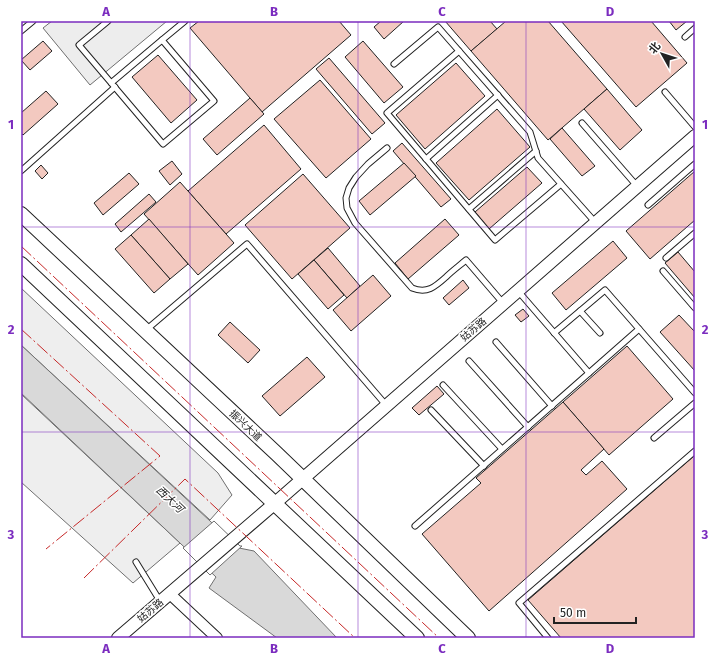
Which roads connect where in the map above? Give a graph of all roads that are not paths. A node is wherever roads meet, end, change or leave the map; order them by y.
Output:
1 (33, 21) edge
2 (108, 21) edge
3 (185, 21) edge
4 (695, 28) edge
5 (21, 31) edge
6 (684, 37) dead end
7 (162, 40) junction
8 (459, 50) junction
9 (394, 64) dead end
10 (113, 85) junction
11 (665, 92) dead end
12 (498, 95) junction
13 (582, 123) dead end
14 (695, 127) edge
15 (695, 136) edge
16 (387, 148) dead end
17 (536, 151) junction
18 (426, 159) junction
19 (695, 164) edge
20 (21, 171) edge
21 (561, 184) junction
22 (637, 186) junction
23 (648, 205) dead end
24 (469, 209) junction
25 (21, 214) edge
26 (595, 222) junction
27 (695, 233) edge
28 (666, 258) dead end
29 (21, 264) edge
30 (663, 271) dead end
31 (518, 290) junction
32 (503, 303) junction
33 (695, 308) edge
34 (580, 311) junction
35 (639, 329) junction
36 (145, 331) junction
37 (554, 333) junction
38 (600, 333) dead end
39 (496, 342) dead end
40 (469, 361) dead end
41 (589, 373) junction
42 (443, 385) dead end
43 (695, 393) edge
44 (695, 403) edge
45 (386, 406) junction
46 (552, 406) junction
47 (430, 410) dead end
48 (528, 427) junction
49 (654, 438) dead end
50 (502, 449) junction
51 (695, 451) edge
52 (484, 466) junction
53 (302, 479) junction
54 (274, 504) junction
55 (415, 526) dead end
56 (136, 562) dead end
57 (165, 598) junction
58 (118, 638) edge
59 (217, 638) edge
60 (417, 638) edge
61 (468, 638) edge
62 (548, 638) edge

1 - 5 lane
2 - 10 lane
3 - 7 lane
4 - 6 lane
7 - 10 lane
7 - 10 lane
8 - 9 lane
8 - 12 lane
8 - 18 lane
10 - 20 lane
11 - 14 lane
12 - 17 lane
12 - 18 lane
13 - 22 lane
15 - 22 street, 姑苏路
16 - 32 lane
17 - 21 lane
17 - 24 lane
18 - 24 lane
19 - 23 lane
21 - 24 lane
21 - 26 lane
22 - 26 street, 姑苏路
25 - 36 main road, 振兴大道
26 - 31 street, 姑苏路
27 - 28 lane
29 - 54 main road
30 - 33 lane
31 - 32 street, 姑苏路
31 - 37 lane
32 - 45 street, 姑苏路
34 - 35 lane
34 - 37 lane
34 - 38 lane
35 - 41 lane
35 - 43 lane
36 - 45 lane
36 - 53 main road, 振兴大道
37 - 41 lane
39 - 46 lane
40 - 48 lane
41 - 46 lane
42 - 50 lane
44 - 49 lane
45 - 53 street, 姑苏路
46 - 48 lane
47 - 52 lane
48 - 50 lane
50 - 52 lane
51 - 62 lane
52 - 55 lane
53 - 54 street, 姑苏路
53 - 61 main road, 振兴大道
54 - 57 street, 姑苏路
54 - 60 main road
56 - 57 lane
57 - 58 street, 姑苏路
57 - 59 street

